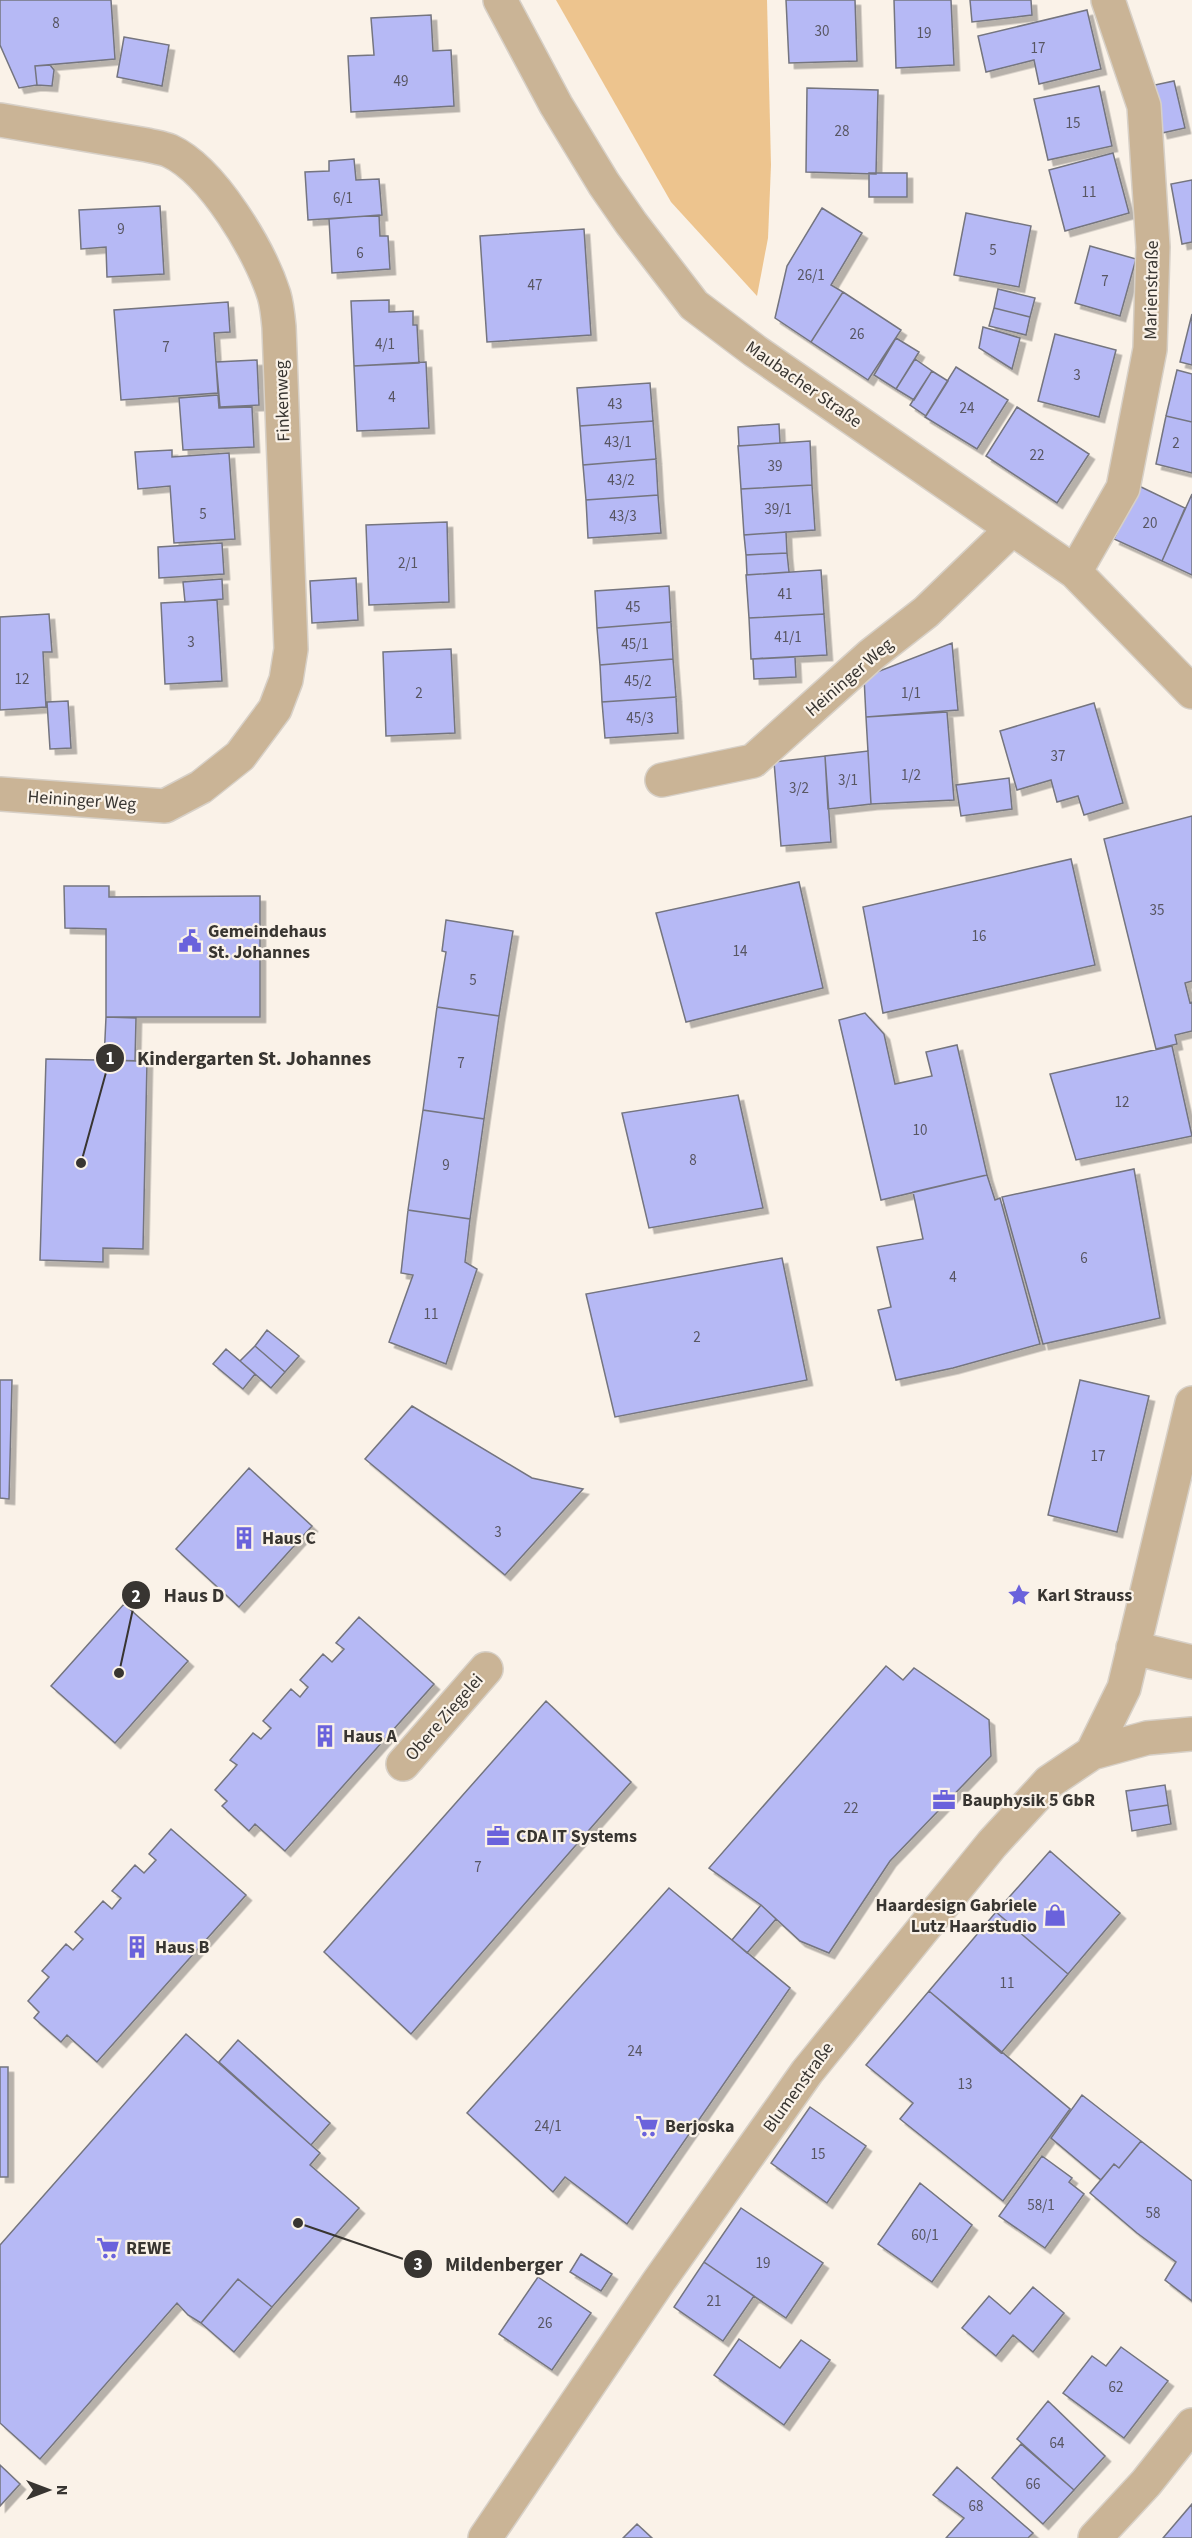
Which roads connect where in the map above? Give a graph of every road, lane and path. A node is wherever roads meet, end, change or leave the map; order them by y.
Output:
1 (500, 0) edge
2 (1107, 0) edge
3 (0, 120) edge
4 (1012, 529) junction
5 (1075, 572) junction
6 (1192, 692) edge
7 (662, 780) dead end
8 (0, 794) edge
9 (165, 806) joint
10 (1192, 1403) edge
11 (1133, 1648) junction
12 (1192, 1662) edge
13 (486, 1669) dead end
14 (1192, 1734) edge
15 (1092, 1753) junction
16 (403, 1764) dead end
17 (1192, 2425) edge
18 (485, 2538) edge
19 (1095, 2538) edge

1 - 4 street, Maubacher Straße
2 - 5 street, Marienstraße
3 - 9 street, Finkenweg
4 - 5 street, Maubacher Straße
4 - 7 street, Heininger Weg
5 - 6 street, Maubacher Straße
8 - 9 street, Heininger Weg
10 - 11 street
11 - 12 street
11 - 15 street
13 - 16 street, Obere Ziegelei
14 - 15 street, Blumenstraße
15 - 18 street, Blumenstraße
17 - 19 street

